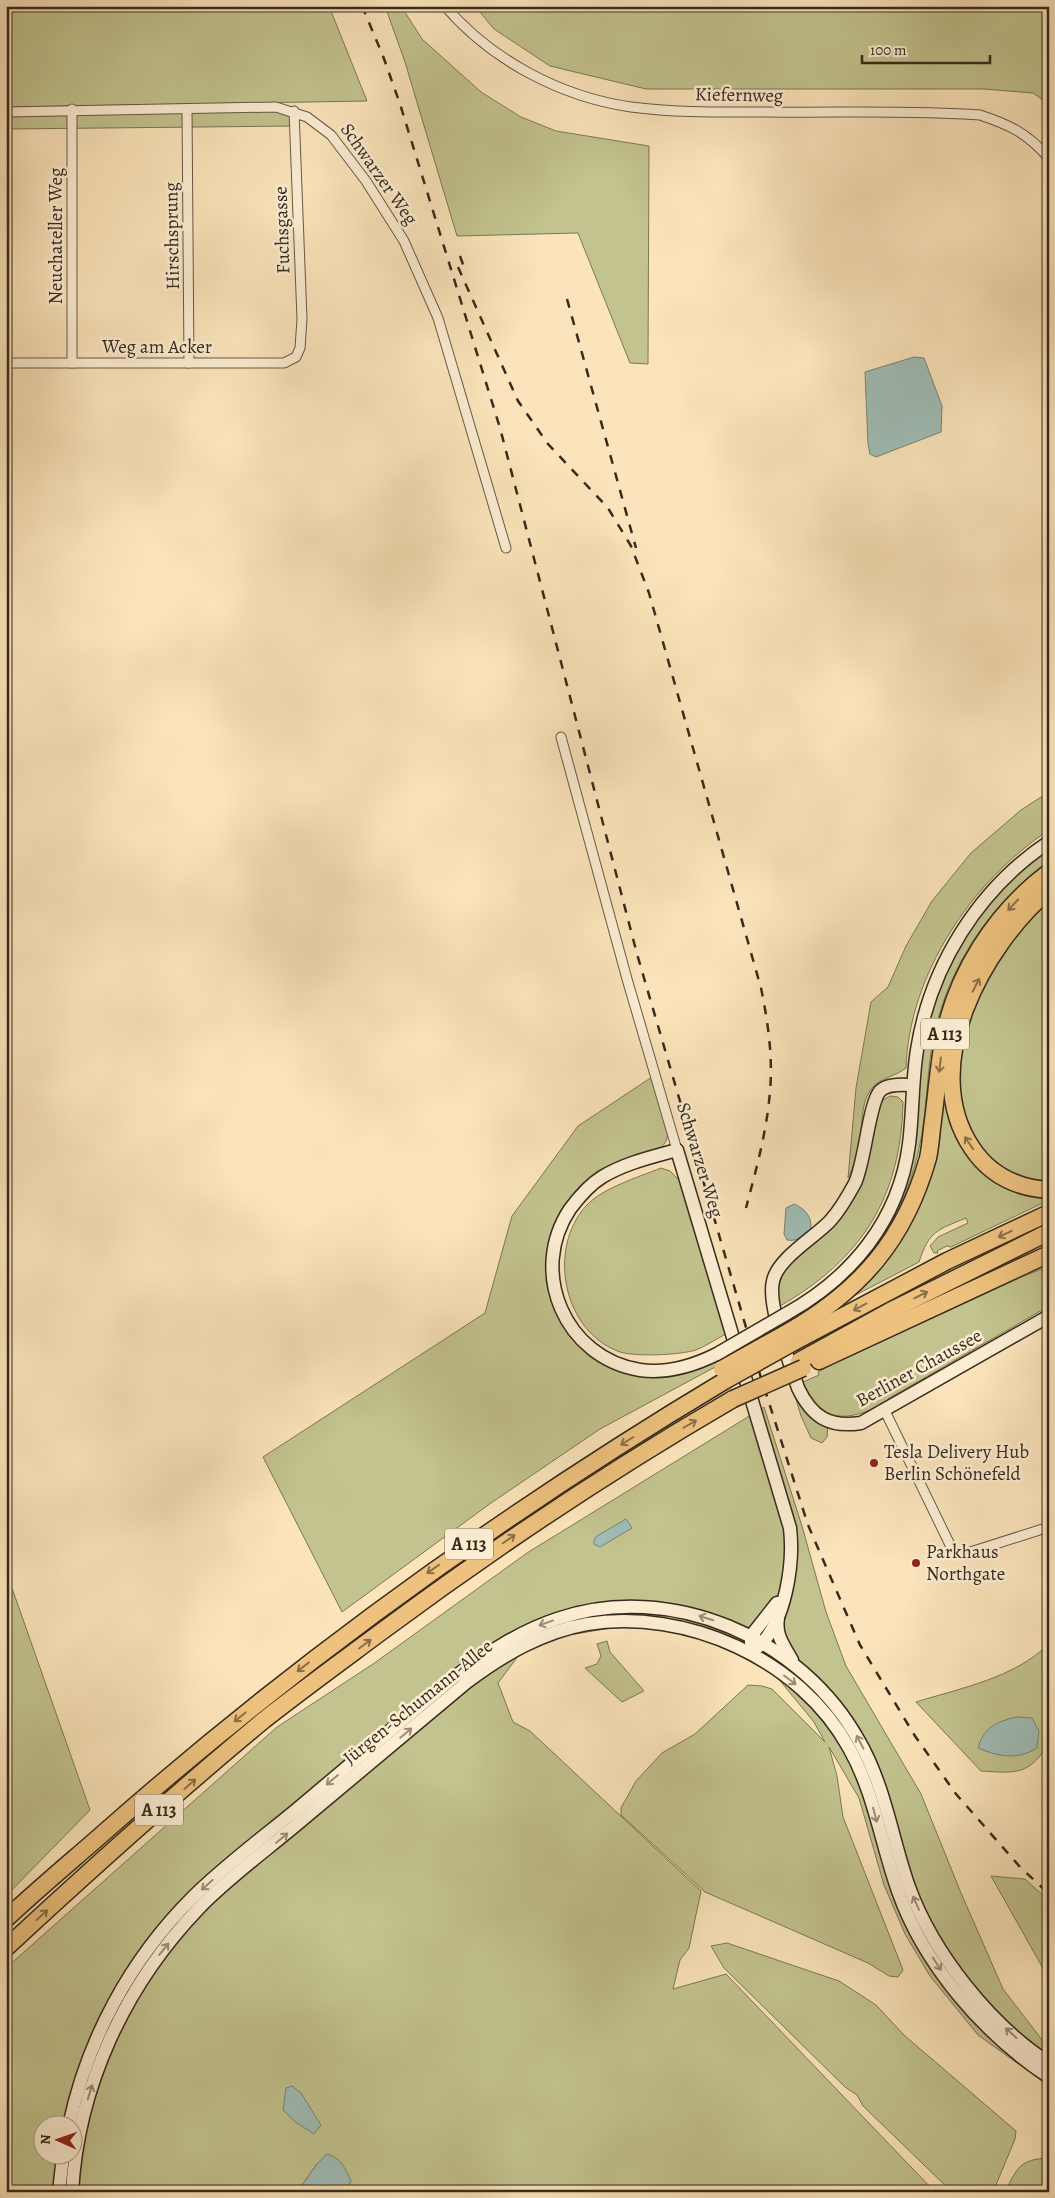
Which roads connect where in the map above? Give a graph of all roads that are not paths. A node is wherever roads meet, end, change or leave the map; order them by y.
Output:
1 (445, 6) edge
2 (72, 110) junction
3 (187, 110) junction
4 (6, 112) edge
5 (294, 112) junction
6 (1049, 158) edge
7 (300, 348) joint
8 (6, 363) edge
9 (72, 363) junction
10 (189, 363) junction
11 (506, 548) dead end
12 (561, 737) dead end
13 (1049, 842) edge
14 (1049, 872) edge
15 (1049, 890) edge
16 (913, 1086) junction
17 (677, 1150) junction
18 (1049, 1190) edge
19 (1049, 1213) edge
20 (1049, 1232) edge
21 (1049, 1254) edge
22 (1049, 1316) edge
23 (792, 1337) junction
24 (801, 1365) junction
25 (722, 1368) junction
26 (885, 1411) junction
27 (1049, 1527) edge
28 (784, 1594) junction
29 (780, 1611) junction
30 (757, 1639) junction
31 (750, 1653) junction
32 (794, 1663) junction
33 (6, 1920) edge
34 (6, 1948) edge
35 (1049, 2063) edge
36 (1049, 2077) edge
37 (72, 2116) edge
38 (62, 2166) edge
39 (60, 2192) edge
40 (72, 2192) edge

1 - 6 street, Kiefernweg
2 - 3 street, Schwarzer Weg
2 - 4 street, Schwarzer Weg
2 - 9 street, Neuchateller Weg
3 - 5 street, Schwarzer Weg
3 - 10 street, Hirschsprung
5 - 7 street, Fuchsgasse
5 - 11 street, Schwarzer Weg
7 - 10 street, Weg am Acker
8 - 9 street, Weg am Acker
9 - 10 street, Weg am Acker
12 - 17 street, Schwarzer Weg
13 - 16 street
14 -> 23 highway, A 113
18 -> 15 highway
16 - 25 street, bridge
16 - 26 street, Berliner Chaussee
17 - 25 street
17 - 28 street, Schwarzer Weg
19 -> 23 highway, A 113
24 -> 20 highway
21 - 24 highway
22 - 26 street, Berliner Chaussee
23 - 25 highway, A 113, bridge
34 -> 24 highway, A 113, bridge
25 -> 33 highway, A 113
26 - 27 street
28 - 29 street, Schwarzer Weg
28 - 30 street, Schwarzer Weg
29 - 30 street, Schwarzer Weg
29 - 32 street
30 - 31 street, Schwarzer Weg
30 - 32 street, Jürgen-Schumann-Allee
30 -> 37 street, Jürgen-Schumann-Allee
31 -> 36 street, Jürgen-Schumann-Allee
40 -> 31 street, Jürgen-Schumann-Allee
35 -> 32 street, Jürgen-Schumann-Allee
38 - 39 street

